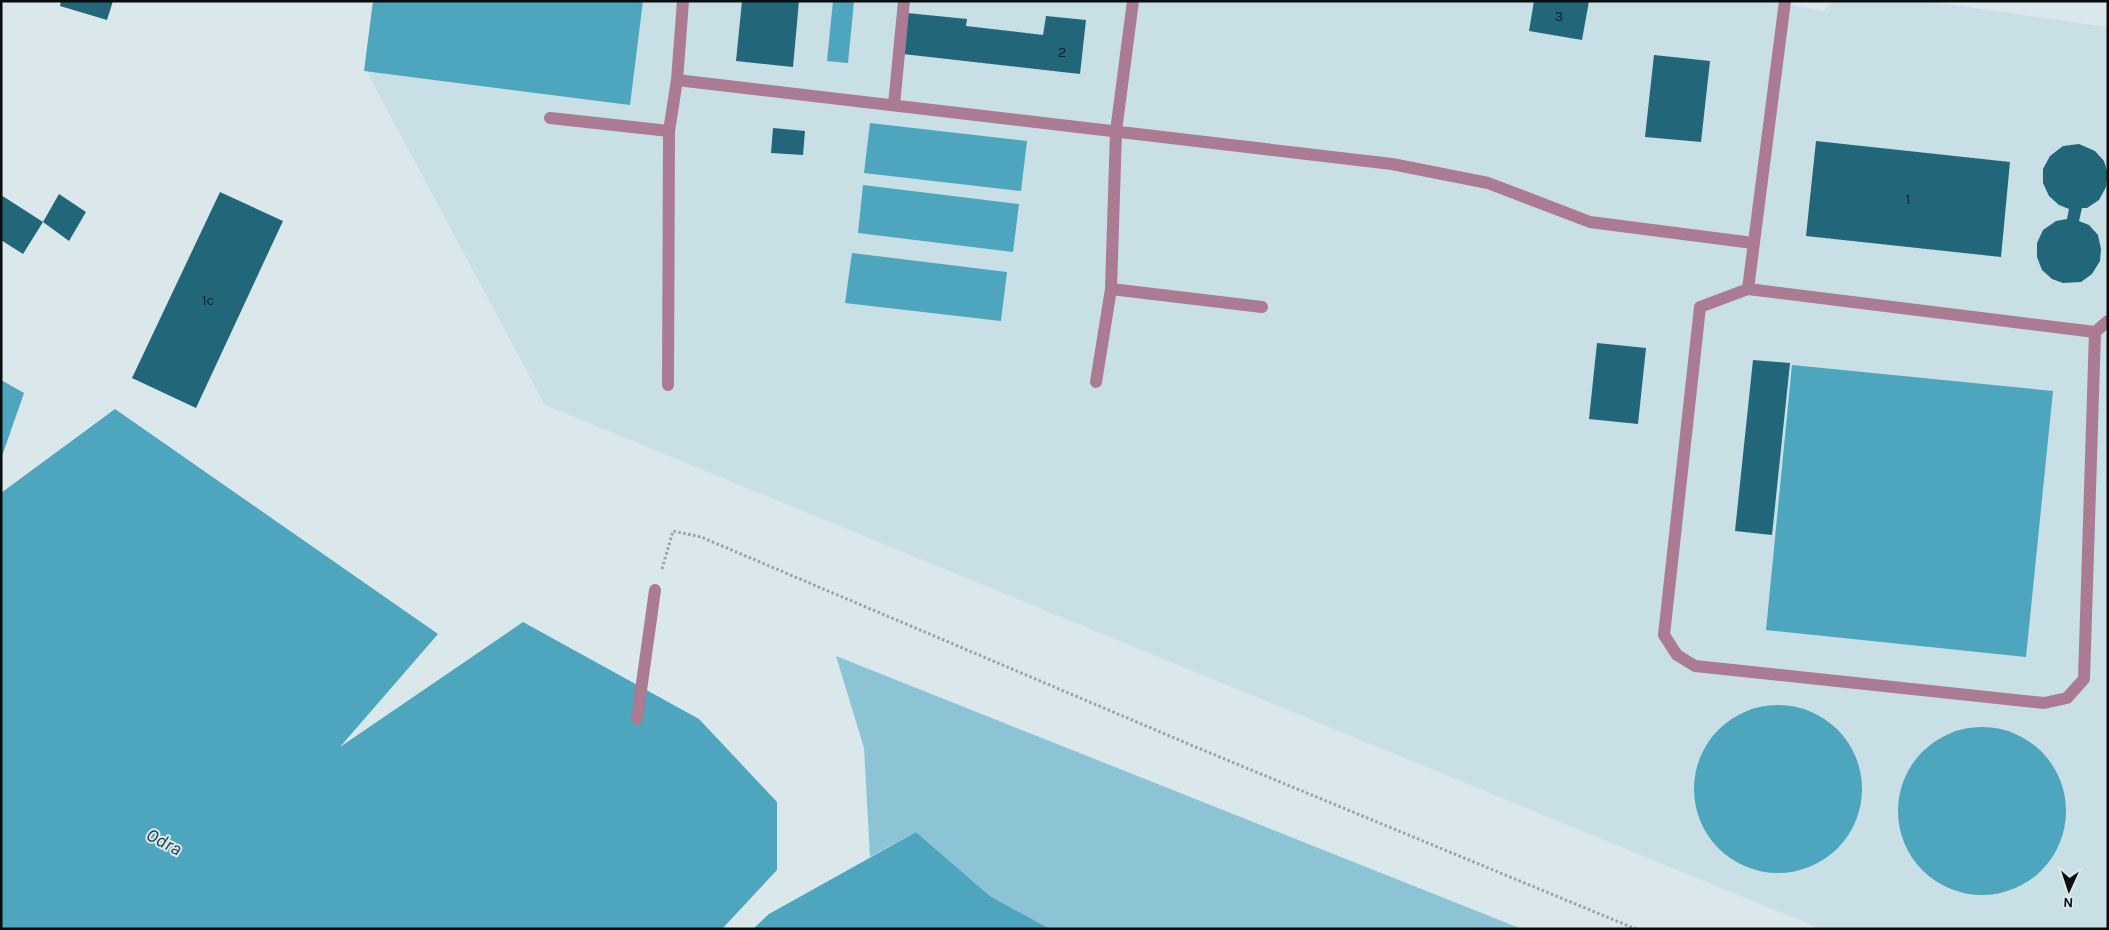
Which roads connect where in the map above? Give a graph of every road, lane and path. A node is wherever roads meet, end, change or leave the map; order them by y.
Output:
1 (683, 1) edge
2 (904, 1) edge
3 (1133, 1) edge
4 (1784, 1) edge
5 (677, 80) junction
6 (894, 105) junction
7 (550, 118) dead end
8 (669, 131) junction
9 (1116, 131) junction
10 (1754, 243) junction
11 (1111, 289) junction
12 (1748, 289) junction
13 (1262, 307) dead end
14 (2108, 321) edge
15 (2094, 332) junction
16 (1096, 382) dead end
17 (668, 385) dead end
18 (655, 590) joint
19 (637, 719) dead end
20 (1636, 929) edge

1 - 5 lane
2 - 6 lane
3 - 9 lane
4 - 10 lane
5 - 6 lane
5 - 8 lane
6 - 9 lane
7 - 8 lane
8 - 17 lane
9 - 10 lane
9 - 11 lane
10 - 12 lane
11 - 13 lane
11 - 16 lane
12 - 15 lane
12 - 15 lane
14 - 15 lane
18 - 19 lane
18 - 20 path

